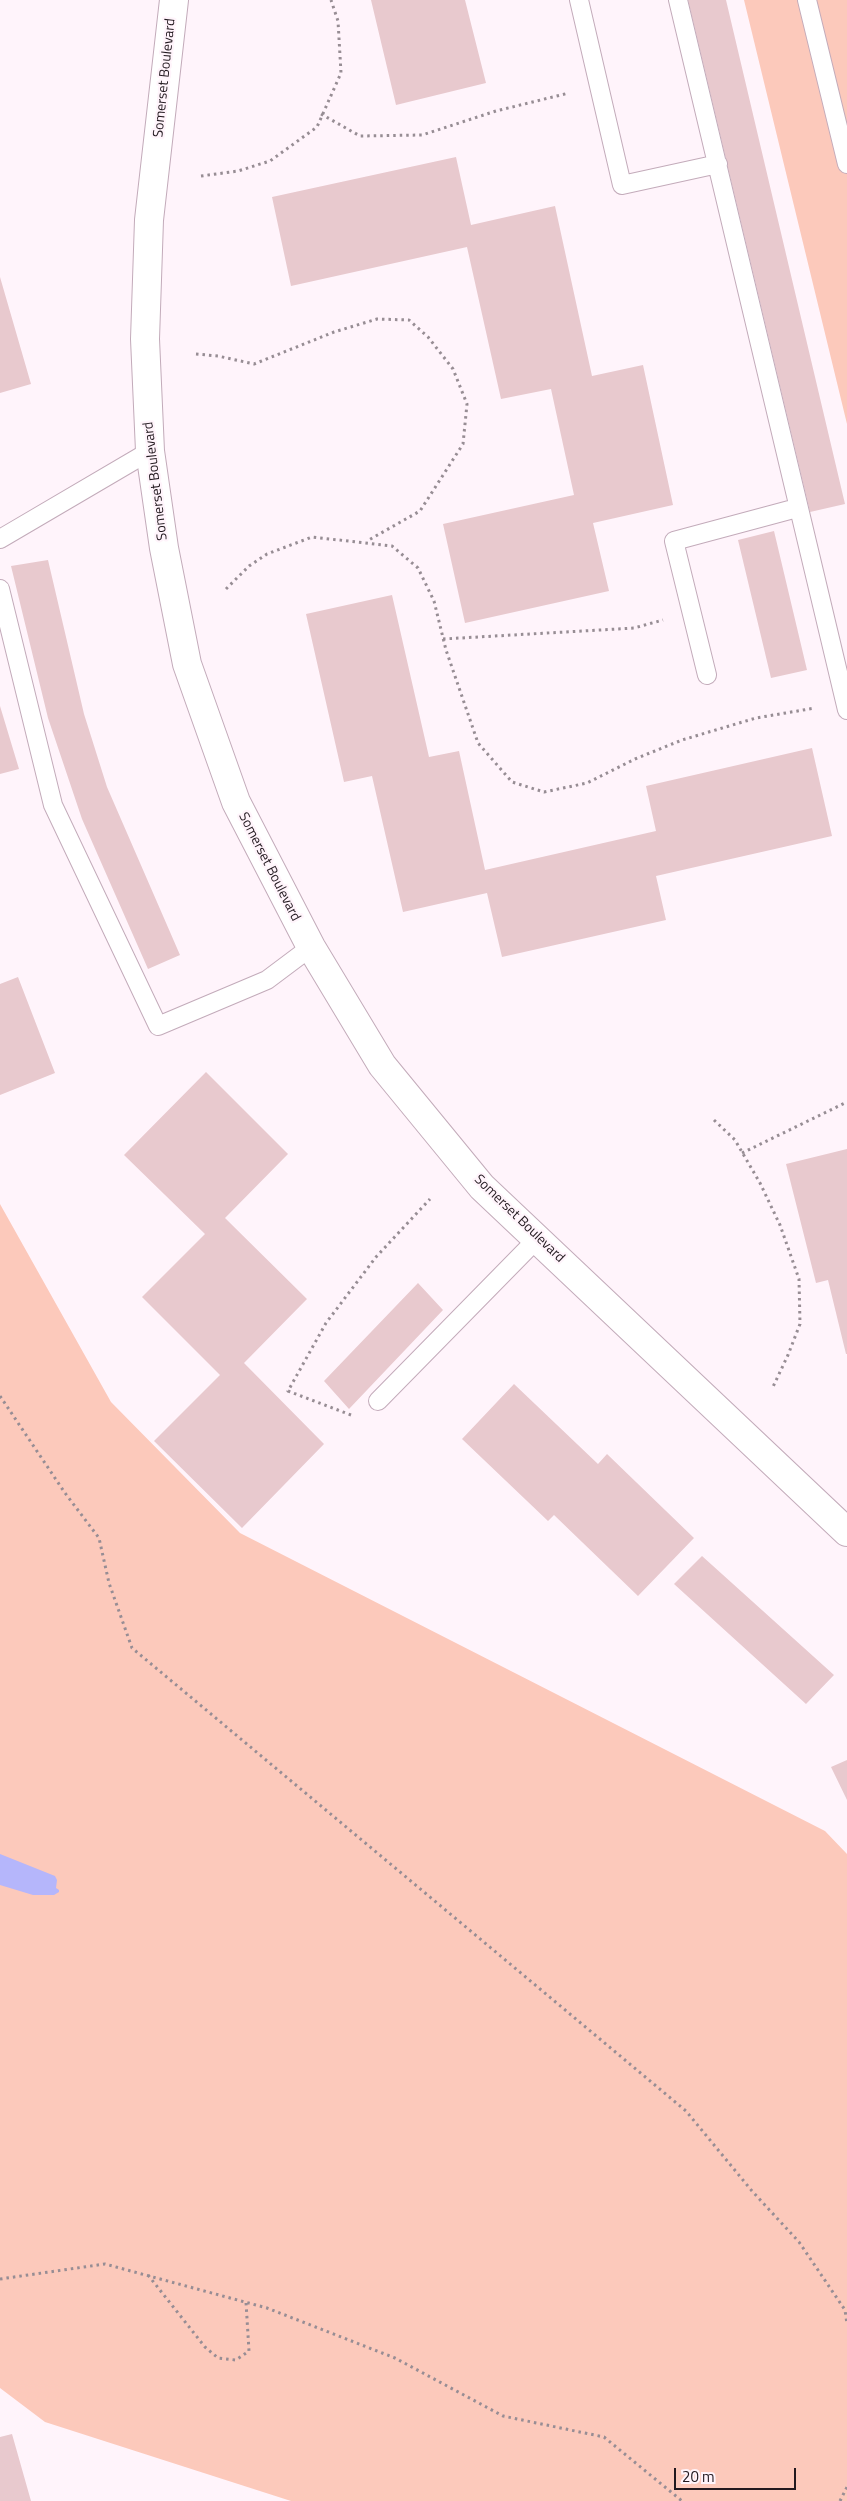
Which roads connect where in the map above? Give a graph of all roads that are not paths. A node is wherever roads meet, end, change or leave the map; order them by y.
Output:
1 (174, 0) edge
2 (579, 0) edge
3 (678, 0) edge
4 (807, 0) edge
5 (718, 164) junction
6 (847, 164) edge
7 (150, 451) junction
8 (798, 508) junction
9 (0, 539) edge
10 (0, 589) edge
11 (707, 675) dead end
12 (846, 706) edge
13 (311, 947) junction
14 (537, 1239) junction
15 (378, 1401) road end
16 (847, 1532) edge

1 - 7 street, Somerset Boulevard
2 - 5 lane
3 - 5 lane
4 - 6 lane
5 - 8 lane
7 - 9 lane
7 - 13 street, Somerset Boulevard
8 - 11 lane
8 - 12 lane
10 - 13 lane
13 - 14 street, Somerset Boulevard
14 - 15 lane
14 - 16 street, Somerset Boulevard

